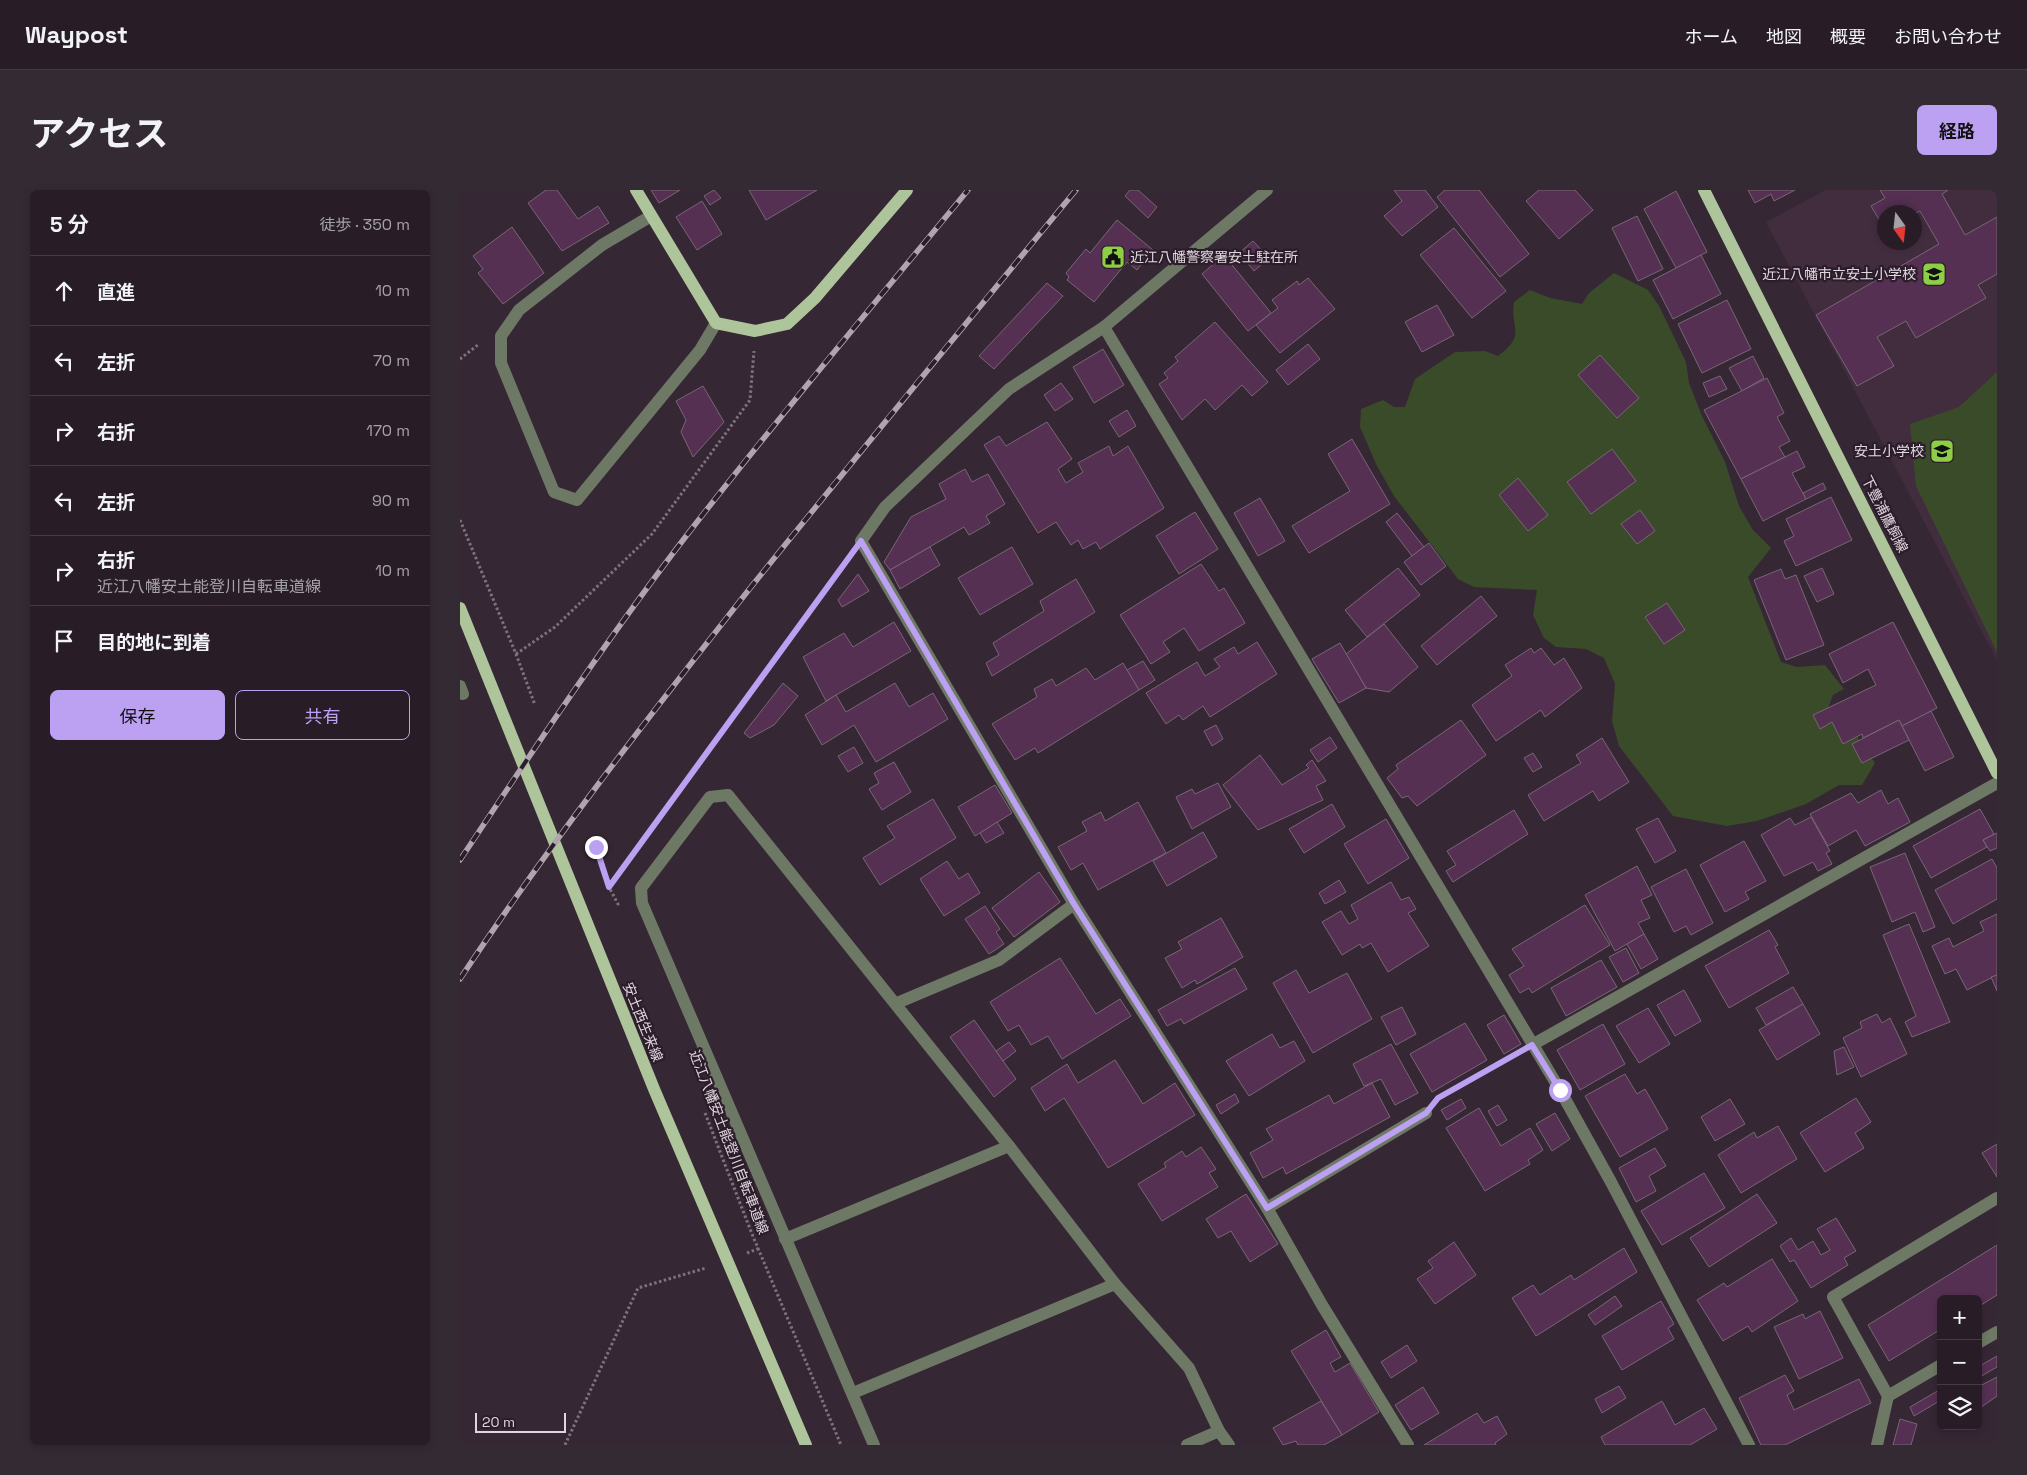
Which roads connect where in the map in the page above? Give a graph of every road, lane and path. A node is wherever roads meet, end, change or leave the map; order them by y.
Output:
1 (636, 190) edge
2 (907, 190) edge
3 (1267, 190) edge
4 (1704, 190) edge
5 (651, 216) junction
6 (716, 323) junction
7 (1104, 327) junction
8 (755, 331) junction
9 (460, 520) edge
10 (861, 541) junction
11 (460, 608) edge
12 (516, 654) junction
13 (534, 704) dead end
14 (1997, 773) edge
15 (1997, 783) edge
16 (596, 847) dead end
17 (609, 887) junction
18 (1074, 904) junction
19 (623, 913) dead end
20 (897, 1003) junction
21 (1532, 1045) junction
22 (702, 1104) dead end
23 (1426, 1113) joint
24 (1009, 1146) junction
25 (1997, 1198) edge
26 (1267, 1208) junction
27 (785, 1239) junction
28 (710, 1276) dead end
29 (1115, 1284) junction
30 (1997, 1332) edge
31 (1982, 1341) edge
32 (1937, 1367) edge
33 (853, 1393) junction
34 (1888, 1396) junction
35 (1219, 1431) junction
36 (565, 1445) edge
37 (806, 1445) edge
38 (842, 1445) edge
39 (874, 1445) edge
40 (1187, 1445) edge
41 (1229, 1445) edge
42 (1408, 1445) edge
43 (1749, 1445) edge
44 (1877, 1445) edge

1 - 5 main road
2 - 8 main road
3 - 7 street
4 - 14 main road, 下豊浦鷹飼線
5 - 6 main road
5 - 6 street
6 - 8 main road
7 - 10 street
7 - 21 street
8 - 12 path
9 - 12 path
10 - 17 path
10 - 18 street
11 - 37 main road, 安土西生来線
12 - 13 path
15 - 21 street
16 - 17 path
17 - 19 path
18 - 20 street
18 - 26 street
20 - 24 street
20 - 27 street
21 - 23 path
21 - 43 street
22 - 38 path, 近江八幡安土能登川自転車道線
23 - 26 street
24 - 27 street
24 - 29 street
25 - 34 street
26 - 42 street
27 - 33 street
28 - 36 path
29 - 33 street
29 - 35 street
30 - 31 street
32 - 34 street
33 - 39 street
34 - 44 street
35 - 40 street
35 - 41 street

